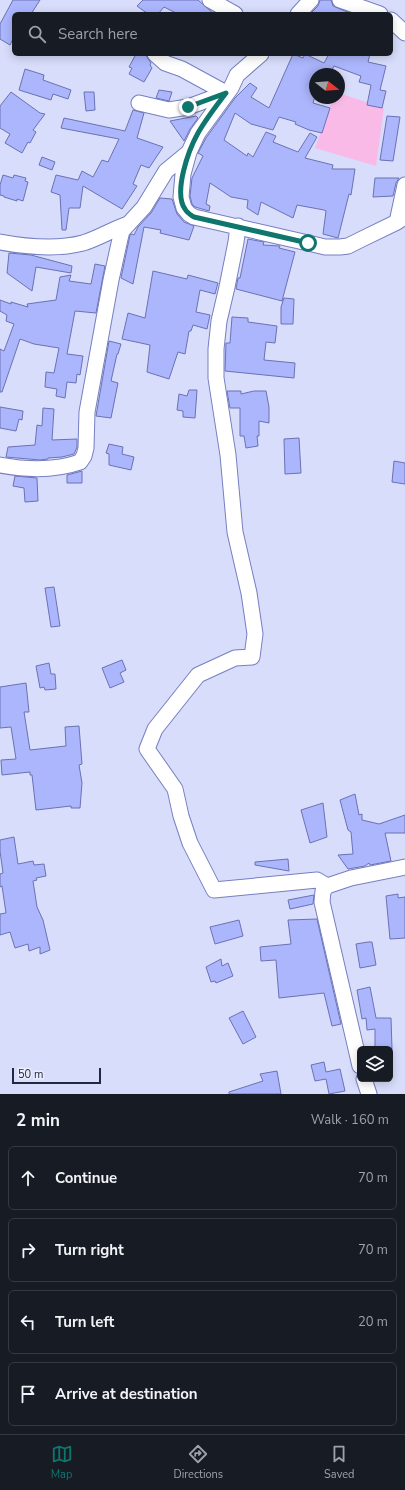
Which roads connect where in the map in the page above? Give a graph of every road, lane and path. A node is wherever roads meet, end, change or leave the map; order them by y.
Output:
1 (210, 0) edge
2 (311, 0) edge
3 (340, 0) edge
4 (231, 12) edge
5 (300, 12) edge
6 (374, 12) edge
7 (393, 22) edge
8 (405, 33) edge
9 (158, 56) edge
10 (259, 56) edge
11 (226, 93) junction
12 (139, 103) dead end
13 (189, 152) junction
14 (405, 185) edge
15 (401, 220) edge
16 (128, 224) junction
17 (238, 226) junction
18 (0, 242) edge
19 (0, 465) edge
20 (405, 867) edge
21 (328, 886) junction
22 (357, 1053) edge
23 (365, 1082) edge
24 (369, 1094) edge

1 - 4 street
2 - 5 street
3 - 6 street
7 - 8 street
9 - 11 street
10 - 11 street
11 - 12 street
11 - 13 street
13 - 16 street
13 - 17 street
14 - 15 street
15 - 17 street
16 - 18 street
16 - 19 street
17 - 21 street
20 - 21 street
21 - 22 street
23 - 24 street

